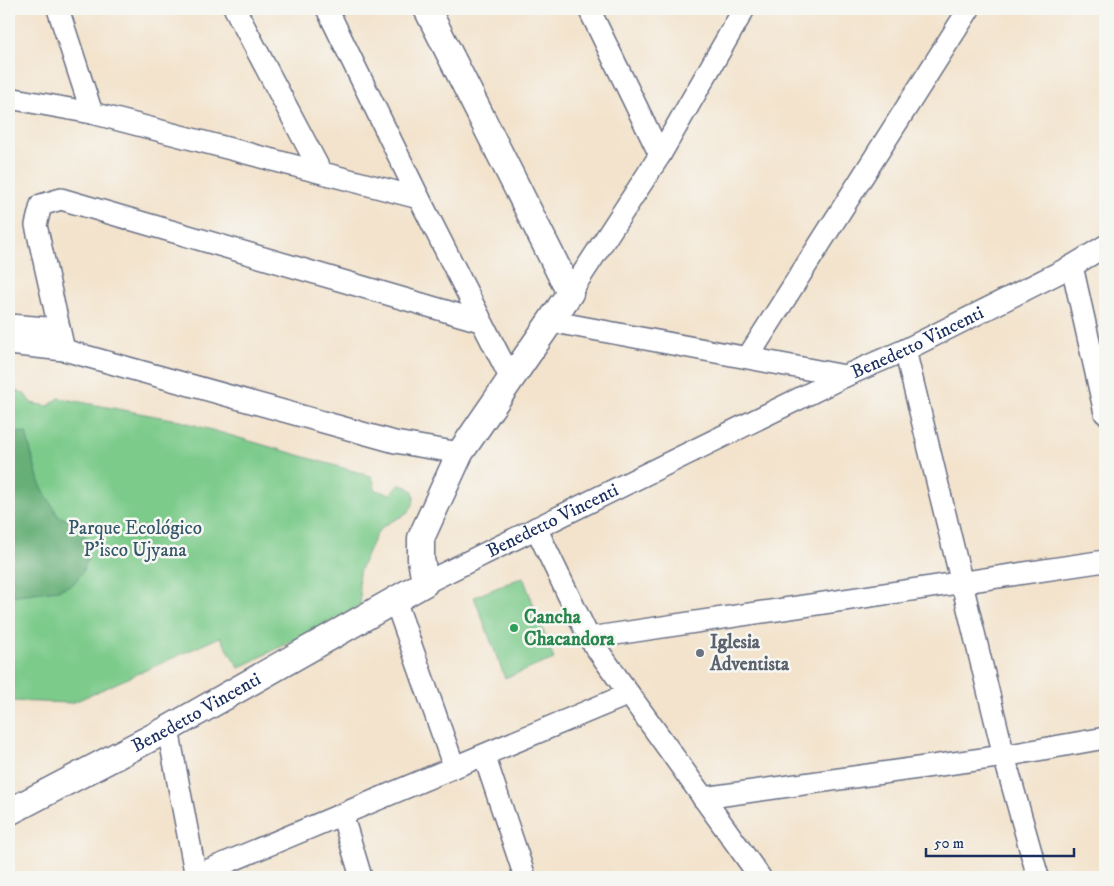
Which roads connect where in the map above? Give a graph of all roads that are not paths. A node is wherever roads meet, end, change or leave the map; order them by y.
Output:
1 (58, 9) edge
2 (235, 9) edge
3 (327, 9) edge
4 (427, 9) edge
5 (589, 9) edge
6 (744, 9) edge
7 (969, 9) edge
8 (9, 98) edge
9 (92, 114) junction
10 (660, 155) junction
11 (321, 172) junction
12 (419, 198) junction
13 (1105, 246) edge
14 (1072, 266) junction
15 (570, 293) junction
16 (480, 321) junction
17 (549, 321) junction
18 (9, 324) edge
19 (59, 329) junction
20 (9, 344) edge
21 (64, 350) junction
22 (906, 350) junction
23 (748, 357) junction
24 (845, 376) junction
25 (511, 379) junction
26 (1105, 413) edge
27 (460, 453) junction
28 (536, 528) junction
29 (1105, 561) edge
30 (425, 583) junction
31 (962, 583) junction
32 (395, 600) junction
33 (589, 638) junction
34 (629, 694) junction
35 (168, 729) junction
36 (1105, 738) edge
37 (484, 755) junction
38 (1004, 756) junction
39 (454, 767) junction
40 (703, 798) junction
41 (9, 812) edge
42 (342, 814) junction
43 (194, 877) edge
44 (361, 877) edge
45 (525, 877) edge
46 (760, 877) edge
47 (1038, 877) edge

1 - 9 street
2 - 11 street
3 - 12 street
4 - 15 street
5 - 10 street
6 - 10 street
7 - 23 street
8 - 9 street
9 - 11 street
10 - 15 street
11 - 12 street
12 - 16 street
13 - 14 street, Benedetto Vincenti
14 - 22 street, Benedetto Vincenti
14 - 26 street
15 - 17 street
16 - 19 street
16 - 25 street
17 - 23 street
17 - 25 street
18 - 19 street
19 - 21 street
20 - 21 street
21 - 27 street
22 - 24 street, Benedetto Vincenti
22 - 31 street
23 - 24 street
24 - 28 street, Benedetto Vincenti
25 - 27 street
27 - 30 street
28 - 30 street, Benedetto Vincenti
28 - 33 street
29 - 31 street
30 - 32 street, Benedetto Vincenti
31 - 33 street
31 - 38 street
32 - 35 street, Benedetto Vincenti
32 - 39 street
33 - 34 street
34 - 37 street
34 - 40 street
35 - 41 street, Benedetto Vincenti
35 - 43 street
36 - 38 street
37 - 39 street
37 - 45 street
38 - 40 street
38 - 47 street
39 - 42 street
40 - 46 street
42 - 43 street
42 - 44 street

